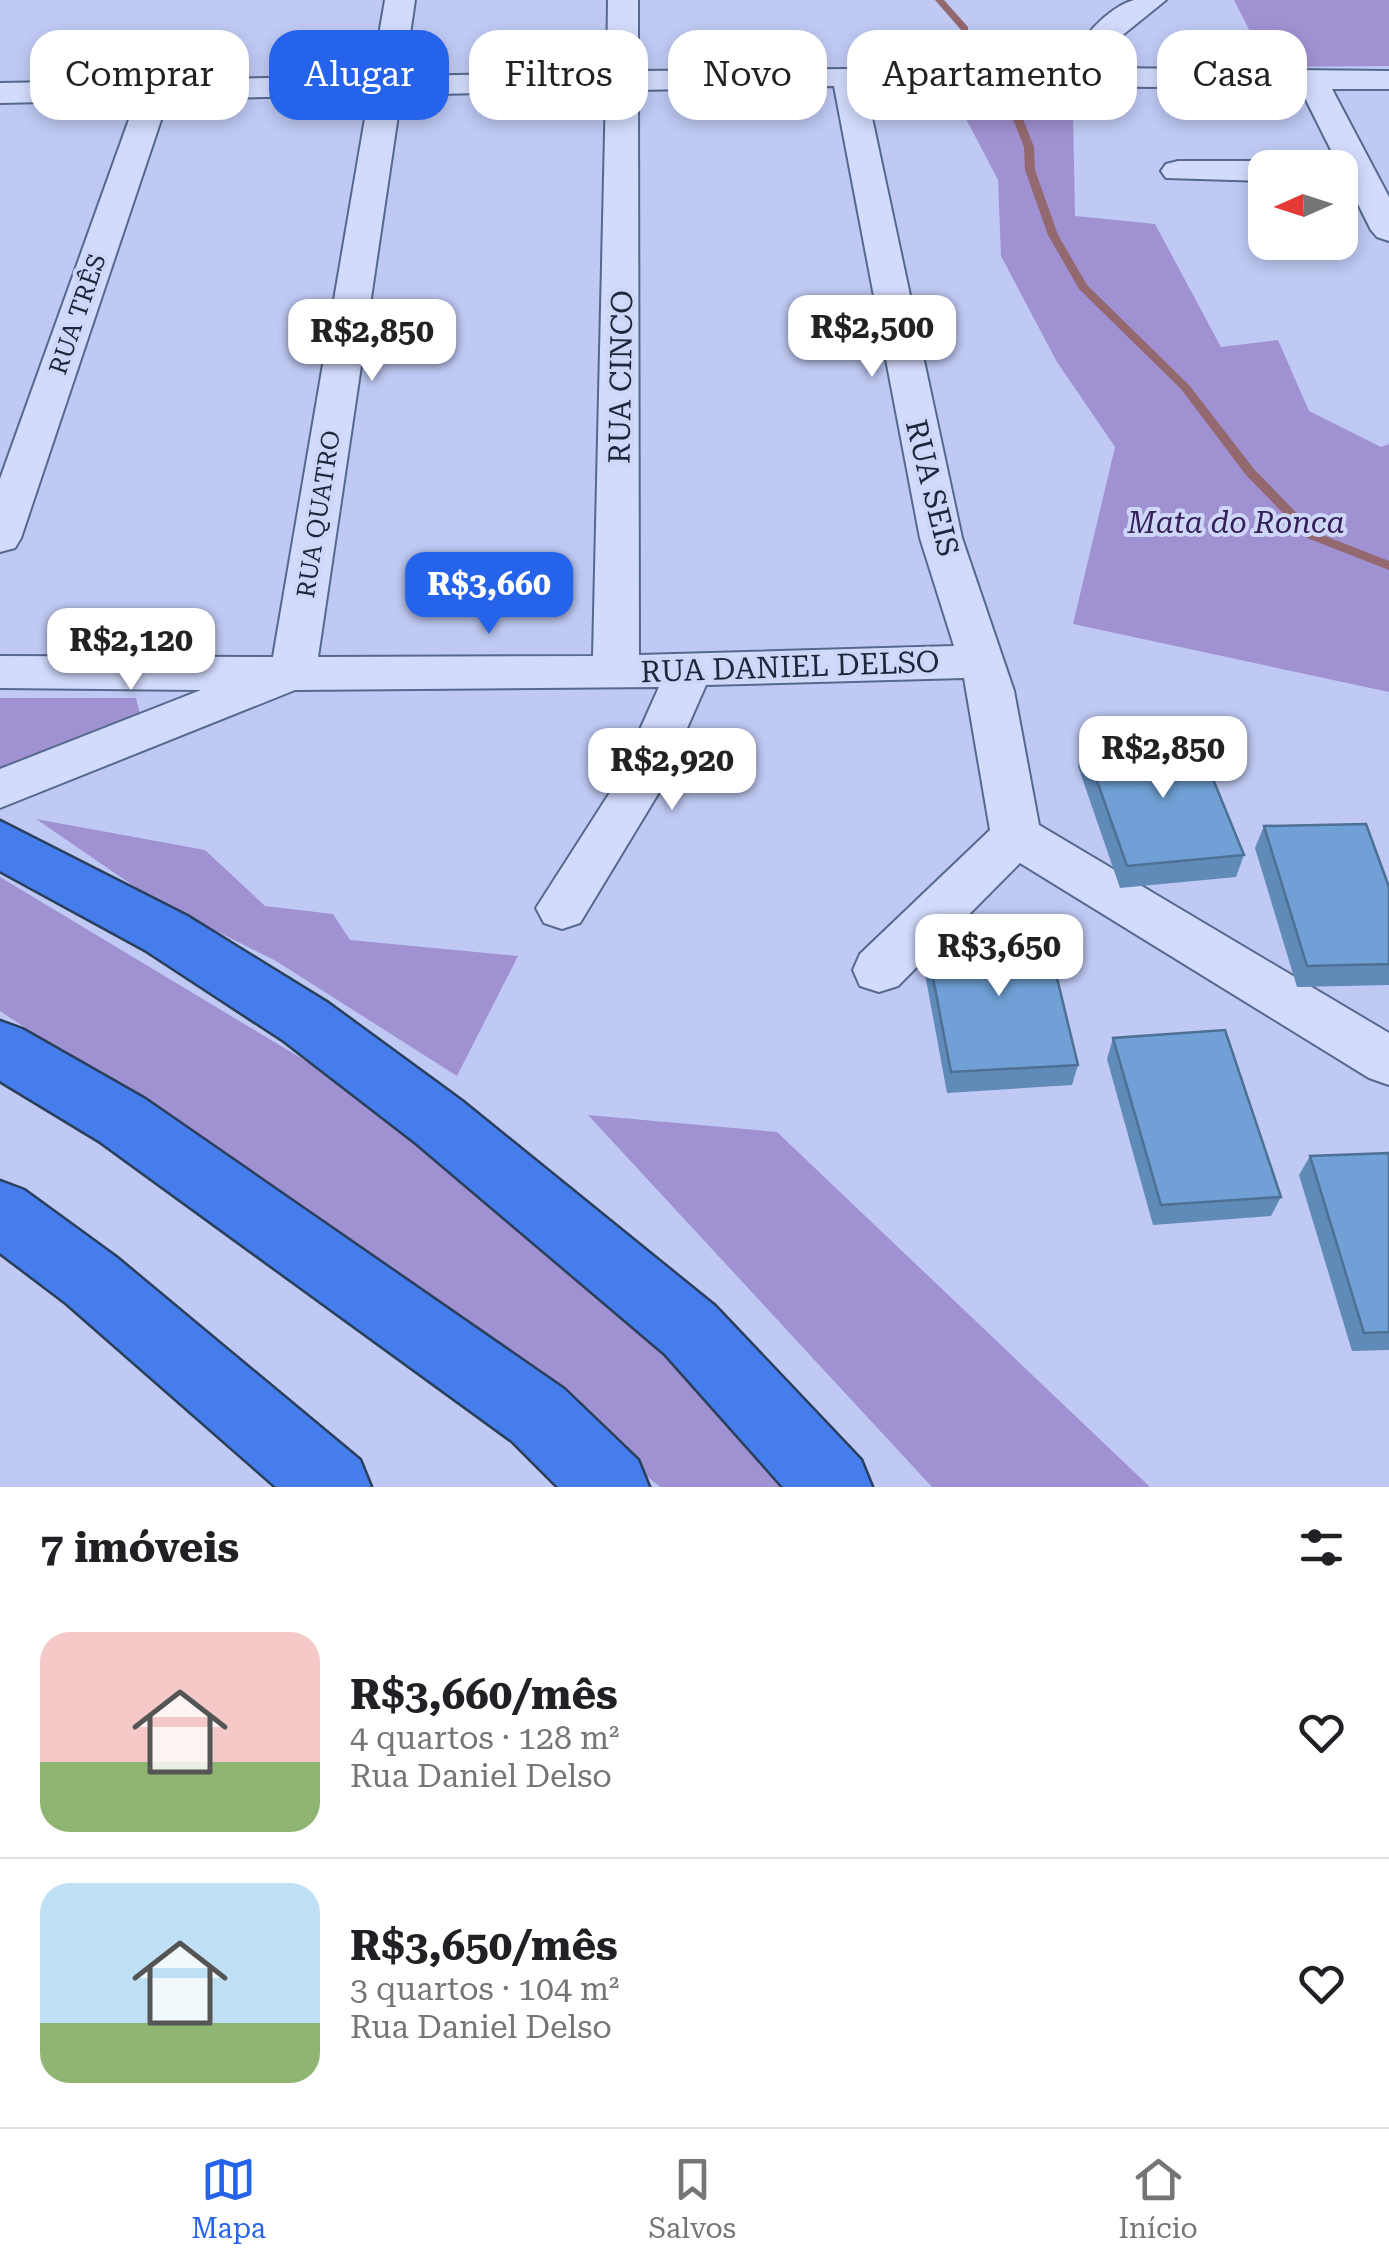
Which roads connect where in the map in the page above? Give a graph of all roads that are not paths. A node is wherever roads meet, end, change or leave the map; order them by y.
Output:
1 (400, 0) edge
2 (623, 0) edge
3 (1151, 0) edge
4 (396, 30) edge
5 (624, 30) edge
6 (1111, 30) edge
7 (847, 77) edge
8 (1137, 78) edge
9 (1311, 80) junction
10 (1389, 80) edge
11 (648, 81) edge
12 (30, 92) edge
13 (0, 93) edge
14 (145, 120) edge
15 (382, 120) edge
16 (624, 120) edge
17 (857, 120) edge
18 (1341, 150) edge
19 (1178, 171) dead end
20 (1248, 171) edge
21 (1358, 182) edge
22 (1389, 230) edge
23 (0, 538) edge
24 (980, 661) junction
25 (688, 671) junction
26 (0, 672) edge
27 (616, 672) junction
28 (293, 673) junction
29 (0, 790) edge
30 (1016, 836) junction
31 (0, 844) edge
32 (562, 908) dead end
33 (879, 970) dead end
34 (0, 1048) edge
35 (1389, 1061) edge
36 (0, 1212) edge
37 (333, 1487) edge
38 (611, 1487) edge
39 (834, 1487) edge

1 - 4 street, RUA QUATRO
2 - 5 street, RUA CINCO
3 - 6 street
7 - 11 street
8 - 9 street
9 - 10 street
9 - 18 street
12 - 13 street
14 - 23 street, RUA TRÊS
15 - 28 street, RUA QUATRO
16 - 27 street, RUA CINCO
17 - 24 street, RUA SEIS
19 - 20 street
21 - 22 street
24 - 25 street, RUA DANIEL DELSO
24 - 30 street, RUA SEIS
25 - 27 street, RUA DANIEL DELSO
25 - 32 street
26 - 28 street, RUA DANIEL DELSO
27 - 28 street, RUA DANIEL DELSO
28 - 29 street
30 - 33 street
30 - 35 street
31 - 39 highway
34 - 38 highway
36 - 37 highway

